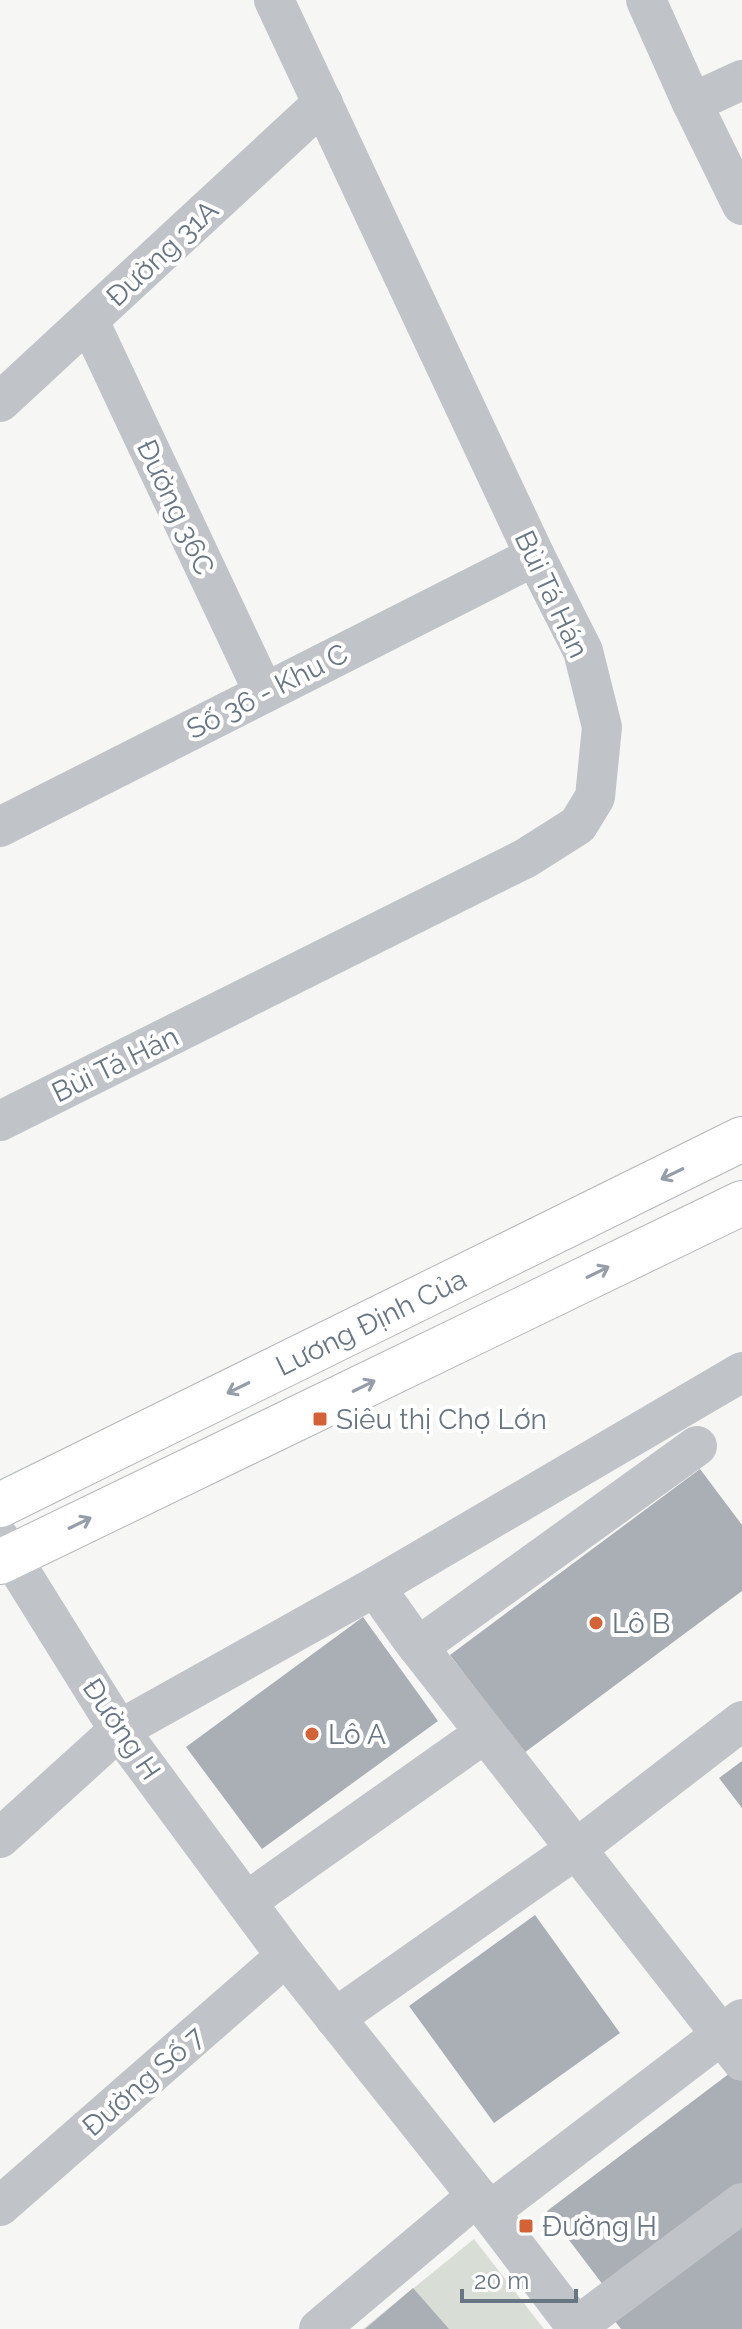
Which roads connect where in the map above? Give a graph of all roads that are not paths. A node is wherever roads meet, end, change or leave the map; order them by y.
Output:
1 (274, 0) edge
2 (646, 0) edge
3 (742, 80) edge
4 (323, 103) junction
5 (692, 103) junction
6 (742, 205) edge
7 (89, 321) junction
8 (0, 402) edge
9 (535, 556) junction
10 (264, 693) junction
11 (0, 827) edge
12 (0, 1121) edge
13 (742, 1139) edge
14 (742, 1203) edge
15 (742, 1372) edge
16 (697, 1446) dead end
17 (0, 1505) edge
18 (3, 1553) edge
19 (375, 1587) junction
20 (418, 1647) junction
21 (742, 1721) edge
22 (119, 1730) junction
23 (485, 1733) junction
24 (0, 1838) edge
25 (576, 1849) junction
26 (246, 1902) junction
27 (286, 1956) junction
28 (335, 2018) junction
29 (735, 2038) edge
30 (742, 2203) edge
31 (483, 2204) junction
32 (0, 2206) edge
33 (577, 2328) edge
34 (319, 2329) edge

1 - 4 street, Bùi Tá Hán
2 - 5 street
3 - 5 street
4 - 7 street, Đường 31A
4 - 9 street, Bùi Tá Hán
5 - 6 street
7 - 8 street, Đường 31A
7 - 10 street, Đường 36C
9 - 10 street, Số 36 - Khu C
9 - 12 street, Bùi Tá Hán
10 - 11 street, Số 36 - Khu C
13 -> 17 main road, Lương Định Của
18 -> 14 main road, Lương Định Của
15 - 19 street
16 - 20 street
18 - 22 street, Đường H
19 - 20 street
19 - 22 street
20 - 23 street
21 - 25 street
22 - 24 street
22 - 26 street, Đường H
23 - 25 street
23 - 26 street
25 - 28 street
25 - 29 street
26 - 27 street, Đường H
27 - 28 street, Đường H
27 - 32 street, Đường Số 7
28 - 31 street, Đường H
29 - 31 street
30 - 33 street
31 - 33 street, Đường H
31 - 34 street

